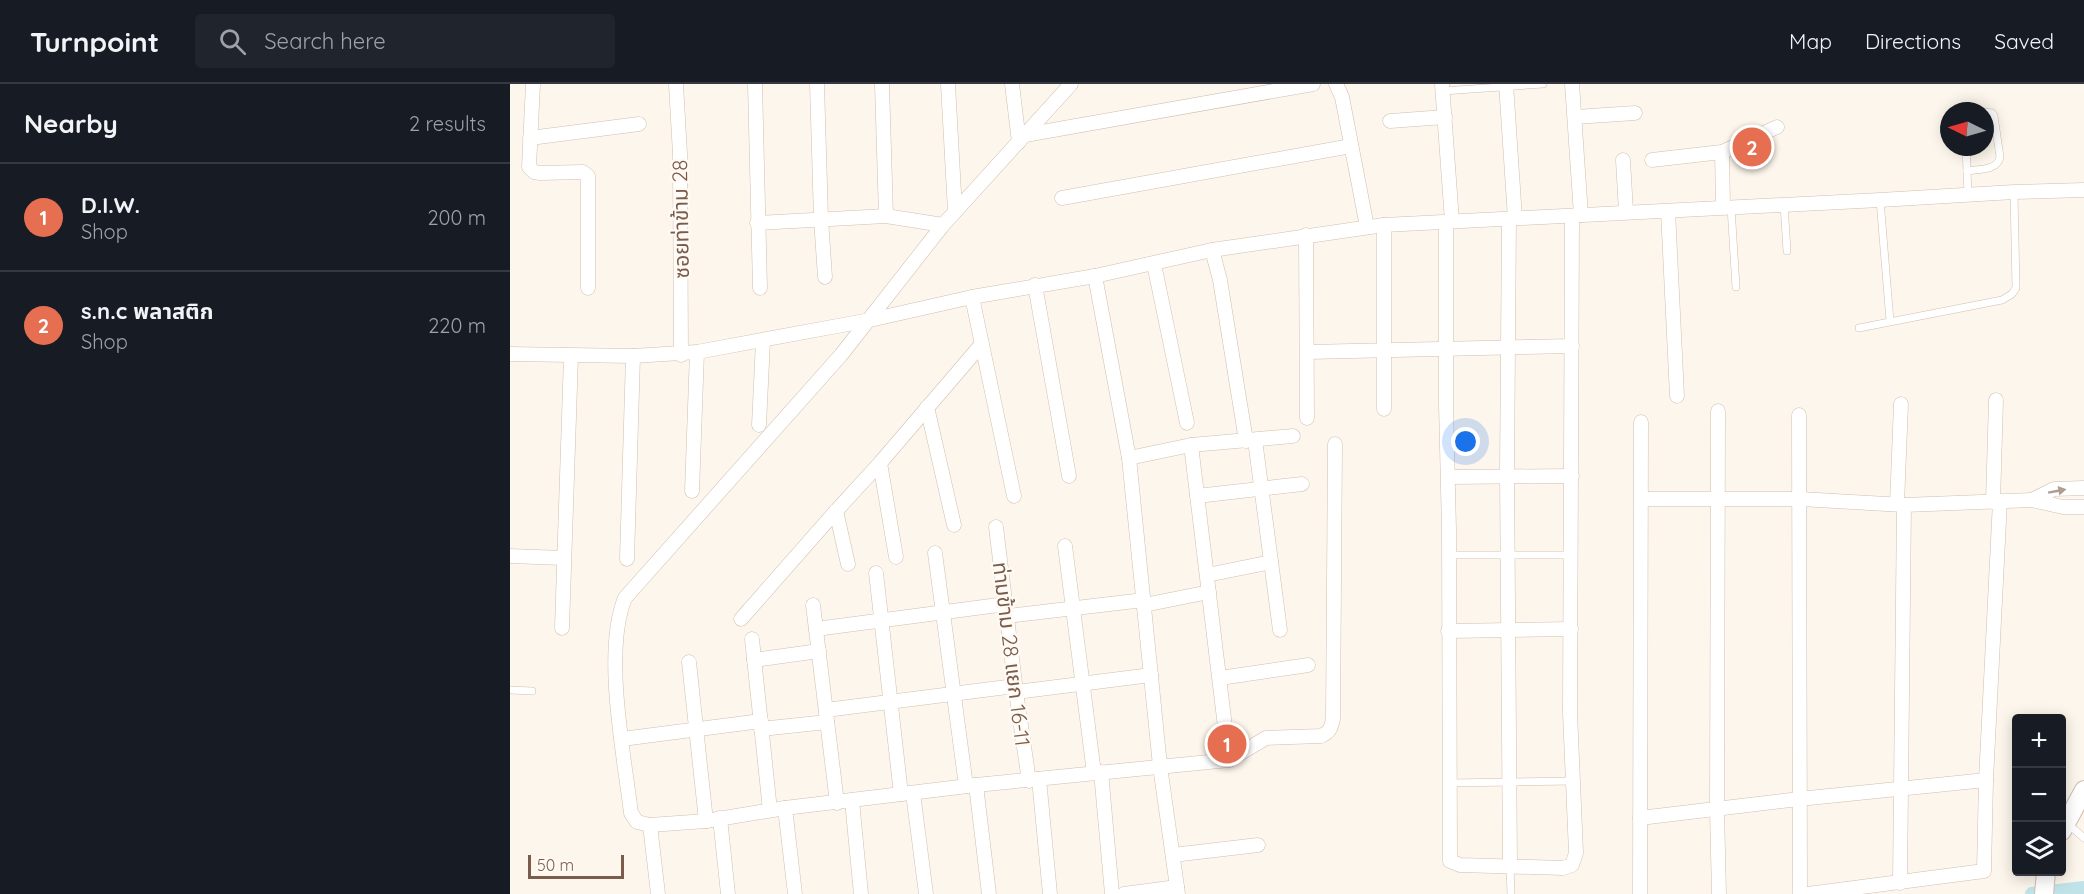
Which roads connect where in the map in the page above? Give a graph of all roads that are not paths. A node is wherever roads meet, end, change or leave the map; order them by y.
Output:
1 (533, 84) edge
2 (676, 84) edge
3 (755, 84) edge
4 (817, 84) edge
5 (882, 84) edge
6 (948, 84) edge
7 (1012, 84) edge
8 (1071, 84) edge
9 (1313, 84) edge
10 (1336, 84) edge
11 (1543, 84) edge
12 (1572, 84) edge
13 (1506, 85) edge
14 (1442, 87) edge
15 (1635, 113) dead end
16 (1994, 116) edge
17 (1445, 117) junction
18 (1575, 117) junction
19 (1390, 121) dead end
20 (639, 124) dead end
21 (1777, 127) dead end
22 (530, 138) junction
23 (1022, 139) junction
24 (1351, 146) junction
25 (1722, 152) junction
26 (1966, 156) edge
27 (1623, 160) dead end
28 (1652, 160) dead end
29 (1967, 171) junction
30 (2084, 190) edge
31 (2014, 192) junction
32 (1968, 194) junction
33 (1062, 198) dead end
34 (1880, 201) junction
35 (1784, 204) junction
36 (1727, 207) junction
37 (955, 211) junction
38 (1668, 211) junction
39 (1626, 212) junction
40 (1576, 215) junction
41 (886, 216) junction
42 (821, 219) junction
43 (1512, 219) junction
44 (1449, 221) junction
45 (757, 223) junction
46 (943, 225) junction
47 (1384, 225) junction
48 (1367, 227) junction
49 (1306, 235) junction
50 (1212, 250) junction
51 (1787, 251) dead end
52 (1155, 264) junction
53 (1095, 276) junction
54 (825, 277) dead end
55 (1035, 285) junction
56 (1736, 287) dead end
57 (588, 288) dead end
58 (760, 288) dead end
59 (972, 297) junction
60 (870, 320) junction
61 (1890, 321) junction
62 (1859, 328) dead end
63 (763, 341) junction
64 (981, 345) junction
65 (1508, 346) junction
66 (1572, 346) junction
67 (1446, 348) junction
68 (1384, 351) junction
69 (697, 352) junction
70 (1308, 352) junction
71 (510, 354) edge
72 (681, 355) junction
73 (571, 356) junction
74 (633, 356) junction
75 (1677, 396) dead end
76 (1996, 400) dead end
77 (1901, 404) dead end
78 (927, 407) junction
79 (1384, 409) dead end
80 (1718, 411) dead end
81 (1799, 415) dead end
82 (1307, 418) dead end
83 (1641, 422) dead end
84 (1187, 423) dead end
85 (759, 425) dead end
86 (1293, 436) dead end
87 (1251, 440) junction
88 (1335, 444) dead end
89 (1191, 445) junction
90 (1129, 458) junction
91 (880, 464) junction
92 (1069, 476) dead end
93 (1507, 476) junction
94 (1572, 476) junction
95 (1449, 477) junction
96 (1302, 484) dead end
97 (2084, 488) edge
98 (1261, 489) junction
99 (692, 491) dead end
100 (1014, 496) dead end
101 (1197, 496) junction
102 (1641, 499) junction
103 (1719, 499) junction
104 (1800, 499) junction
105 (2032, 500) junction
106 (1996, 502) junction
107 (1900, 505) junction
108 (2084, 507) edge
109 (836, 511) junction
110 (954, 525) dead end
111 (996, 527) dead end
112 (1065, 546) dead end
113 (935, 553) dead end
114 (1509, 554) junction
115 (1449, 555) junction
116 (1572, 555) junction
117 (510, 556) edge
118 (896, 557) dead end
119 (563, 558) junction
120 (627, 559) dead end
121 (1271, 562) junction
122 (848, 564) dead end
123 (876, 573) dead end
124 (1207, 575) junction
125 (1209, 592) junction
126 (1144, 602) junction
127 (813, 605) dead end
128 (1072, 609) junction
129 (1007, 610) junction
130 (943, 613) junction
131 (741, 619) dead end
132 (881, 621) junction
133 (562, 628) dead end
134 (816, 629) junction
135 (1571, 629) junction
136 (1280, 630) dead end
137 (1510, 630) junction
138 (1448, 631) junction
139 (752, 639) dead end
140 (819, 651) junction
141 (754, 660) junction
142 (689, 662) dead end
143 (1308, 665) dead end
144 (1151, 675) junction
145 (1220, 678) junction
146 (1082, 684) junction
147 (1016, 689) junction
148 (510, 690) edge
149 (532, 691) dead end
150 (954, 693) junction
151 (891, 702) junction
152 (827, 716) junction
153 (761, 725) junction
154 (696, 730) junction
155 (622, 739) junction
156 (1229, 760) junction
157 (1160, 766) junction
158 (1097, 773) junction
159 (1034, 780) junction
160 (1986, 780) junction
161 (1572, 781) junction
162 (1510, 782) junction
163 (1449, 783) junction
164 (971, 785) junction
165 (1900, 788) junction
166 (2084, 790) edge
167 (907, 793) junction
168 (1799, 799) junction
169 (852, 801) junction
170 (837, 803) junction
171 (785, 808) junction
172 (770, 810) junction
173 (1717, 810) junction
174 (1640, 818) junction
175 (713, 819) junction
176 (2066, 823) edge
177 (650, 825) junction
178 (2066, 828) edge
179 (2084, 838) edge
180 (1258, 845) dead end
181 (1173, 855) junction
182 (1510, 866) junction
183 (2046, 876) edge
184 (1900, 883) junction
185 (1178, 891) edge
186 (658, 894) edge
187 (728, 894) edge
188 (795, 894) edge
189 (861, 894) edge
190 (926, 894) edge
191 (989, 894) edge
192 (1050, 894) edge
193 (1112, 894) edge
194 (1124, 894) edge
195 (1511, 894) edge
196 (1640, 894) edge
197 (1719, 894) edge
198 (1800, 894) edge
199 (1808, 894) edge
200 (2044, 894) edge

1 - 22 street
2 - 72 street, ซอยท่าข้าม 28
3 - 45 street
4 - 42 street
5 - 41 street
6 - 37 street
7 - 23 street
8 - 23 street
9 - 23 street
10 - 24 street
11 - 13 lane
12 - 18 street
13 - 14 lane
13 - 43 street
14 - 17 street
15 - 18 street
16 - 29 lane
17 - 19 street
17 - 44 street
18 - 40 street
20 - 22 street
21 - 25 street
22 - 57 street
23 - 37 street
24 - 33 street
24 - 48 street
25 - 28 street
25 - 36 street
26 - 29 lane
27 - 39 street
29 - 32 lane
30 - 31 street
31 - 32 street
31 - 61 lane
32 - 34 street
34 - 35 street
34 - 61 lane
35 - 36 street
35 - 51 lane
36 - 38 street
36 - 56 lane
37 - 46 street
38 - 39 street
38 - 75 street
39 - 40 street
40 - 43 street
40 - 66 street
41 - 42 street
41 - 46 street
42 - 45 street
42 - 54 street
43 - 44 street
43 - 65 street
44 - 47 street
44 - 67 street
45 - 58 street
46 - 60 street
47 - 48 street
47 - 68 street
48 - 49 street
49 - 50 street
49 - 70 street
50 - 52 street
50 - 87 street
52 - 53 street
52 - 84 street
53 - 55 street
53 - 90 street
55 - 59 street
55 - 92 street
59 - 60 street
59 - 64 street
60 - 63 street
60 - 155 street
61 - 62 lane
63 - 69 street
63 - 85 street
64 - 78 street
64 - 100 street
65 - 66 street
65 - 67 street
65 - 93 street
66 - 94 street
67 - 68 street
67 - 95 street
68 - 70 street
68 - 79 street
69 - 72 street
69 - 99 street
70 - 82 street
71 - 73 street
72 - 74 street
73 - 74 street
73 - 119 street
74 - 120 street
76 - 106 street
77 - 107 street
78 - 91 street
78 - 110 street
80 - 103 street
81 - 104 street
83 - 102 street
86 - 87 street
87 - 89 street
87 - 98 street
88 - 156 street
89 - 90 street
89 - 101 street
90 - 126 street
91 - 109 street
91 - 118 street
93 - 94 street
93 - 95 street
93 - 114 street
94 - 116 street
95 - 115 street
96 - 98 street
105 -> 97 street
98 - 101 street
98 - 121 street
101 - 124 street
102 - 103 street
102 - 174 street
103 - 104 street
103 - 173 street
104 - 107 street
104 - 168 street
105 - 106 street
105 - 108 street
106 - 107 street
106 - 160 street
107 - 165 street
109 - 122 street
109 - 131 street
111 - 129 street, ท่ามข้าม 28 แยก 16-11
112 - 128 street
113 - 130 street
114 - 115 lane
114 - 116 lane
114 - 137 street
115 - 138 street
116 - 135 street
117 - 119 street
119 - 133 street
121 - 124 street
121 - 136 street
123 - 132 street
124 - 125 street
125 - 126 street
125 - 145 street
126 - 128 street
126 - 144 street
127 - 134 street
128 - 129 street
128 - 146 street
129 - 130 street
129 - 147 street, ท่ามข้าม 28 แยก 16-11
130 - 132 street
130 - 150 street
132 - 134 street
132 - 151 street
134 - 140 street
135 - 137 street
135 - 161 street
137 - 138 street
137 - 162 street
138 - 163 street
139 - 141 street
140 - 141 street
140 - 152 street
141 - 153 street
142 - 154 street
143 - 145 street
144 - 146 street
144 - 157 street
145 - 156 street
146 - 147 street
146 - 158 street
147 - 150 street
147 - 159 street, ท่ามข้าม 28 แยก 16-11
148 - 149 lane
150 - 151 street
150 - 164 street
151 - 152 street
151 - 167 street
152 - 153 street
152 - 170 street
153 - 154 street
153 - 172 street
154 - 155 street
154 - 175 street
155 - 177 street
156 - 157 street
157 - 158 street
157 - 181 street
158 - 159 street
158 - 193 street
159 - 164 street
159 - 192 street, ท่ามข้าม 28 แยก 16-11
160 - 165 street
160 - 184 street
161 - 162 lane
161 - 182 street
162 - 163 lane
162 - 182 street
163 - 182 street
164 - 167 street
164 - 191 street
165 - 168 street
165 - 184 street
166 - 176 street
167 - 169 street
167 - 190 street
168 - 173 street
168 - 198 street
169 - 170 street
169 - 189 street
170 - 171 street
171 - 172 street
171 - 188 street
172 - 175 street
173 - 174 street
173 - 197 street
174 - 196 street
175 - 177 street
175 - 187 street
177 - 186 street
178 - 179 lane
180 - 181 street
181 - 185 street
182 - 195 lane
183 - 200 street
184 - 199 street
185 - 194 street

